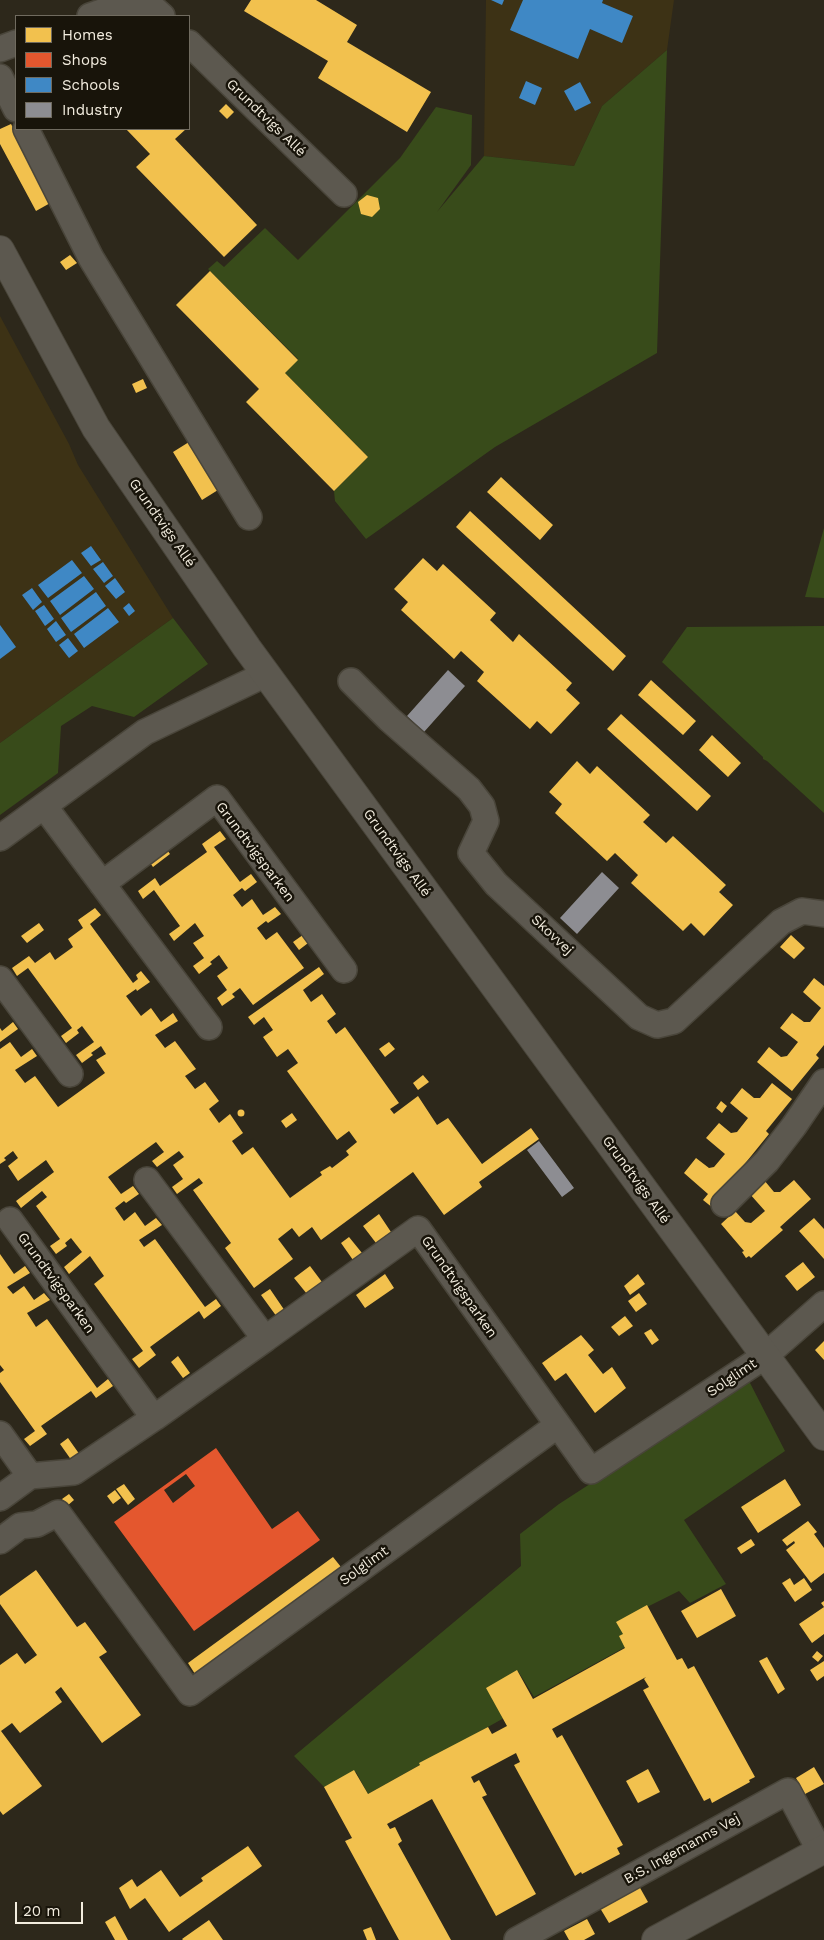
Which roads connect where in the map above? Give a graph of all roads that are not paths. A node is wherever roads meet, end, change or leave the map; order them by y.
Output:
1 (93, 15) edge
2 (161, 15) edge
3 (15, 43) edge
4 (190, 44) edge
5 (0, 49) edge
6 (0, 77) edge
7 (15, 107) edge
8 (27, 130) edge
9 (344, 194) dead end
10 (0, 250) edge
11 (249, 517) dead end
12 (266, 674) junction
13 (350, 681) dead end
14 (44, 806) junction
15 (0, 838) edge
16 (102, 884) junction
17 (824, 914) edge
18 (344, 970) dead end
19 (0, 979) edge
20 (209, 1028) dead end
21 (70, 1074) dead end
22 (820, 1100) edge
23 (147, 1180) dead end
24 (724, 1204) dead end
25 (10, 1220) dead end
26 (824, 1304) edge
27 (265, 1339) junction
28 (765, 1356) junction
29 (154, 1418) junction
30 (558, 1425) junction
31 (0, 1434) edge
32 (824, 1436) edge
33 (30, 1476) junction
34 (0, 1498) edge
35 (0, 1541) edge
36 (822, 1850) edge
37 (517, 1940) edge
38 (656, 1940) edge

1 - 2 street
3 - 5 street
4 - 9 street, Grundtvigs Allé
6 - 7 street
8 - 11 street
10 - 12 street, Grundtvigs Allé
12 - 14 street
12 - 28 street, Grundtvigs Allé
13 - 17 street, Skovvej
14 - 15 street
14 - 16 street
16 - 18 street, Grundtvigsparken
16 - 20 street
19 - 21 street
22 - 24 street
23 - 27 street
25 - 29 street, Grundtvigsparken
26 - 28 street
27 - 29 street, Grundtvigsparken
27 - 30 street, Grundtvigsparken
28 - 30 street, Solglimt
28 - 32 street, Grundtvigs Allé
29 - 33 street, Grundtvigsparken
30 - 35 street, Solglimt
31 - 33 street
33 - 34 street
36 - 37 street, B.S. Ingemanns Vej
36 - 38 street, B.S. Ingemanns Vej

